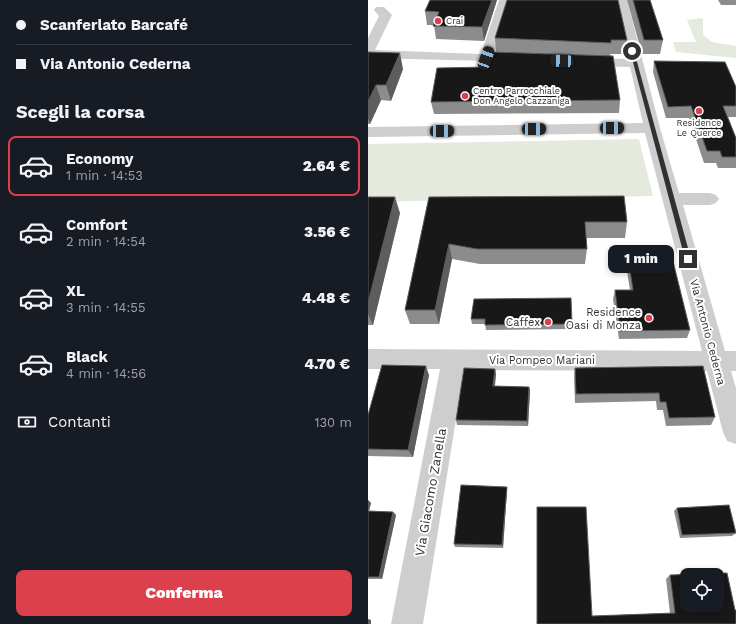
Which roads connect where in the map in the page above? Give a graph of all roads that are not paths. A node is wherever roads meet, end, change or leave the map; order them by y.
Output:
1 (505, 0) edge
2 (621, 0) edge
3 (368, 18) edge
4 (368, 50) edge
5 (368, 54) edge
6 (486, 58) junction
7 (531, 60) edge
8 (569, 61) edge
9 (635, 63) junction
10 (652, 128) junction
11 (368, 132) edge
12 (671, 199) junction
13 (710, 199) dead end
14 (368, 359) edge
15 (454, 359) junction
16 (726, 361) edge
17 (736, 432) edge
18 (407, 624) edge

1 - 6 street
2 - 9 street, Via Antonio Cederna
3 - 4 street
5 - 6 street
6 - 7 street
8 - 9 street
9 - 10 street, Via Antonio Cederna
10 - 11 street
10 - 12 street, Via Antonio Cederna
12 - 13 street
12 - 16 street, Via Antonio Cederna
14 - 15 street, Via Pompeo Mariani
15 - 16 street, Via Pompeo Mariani
15 - 18 street, Via Giacomo Zanella
16 - 17 street, Via Antonio Cederna

